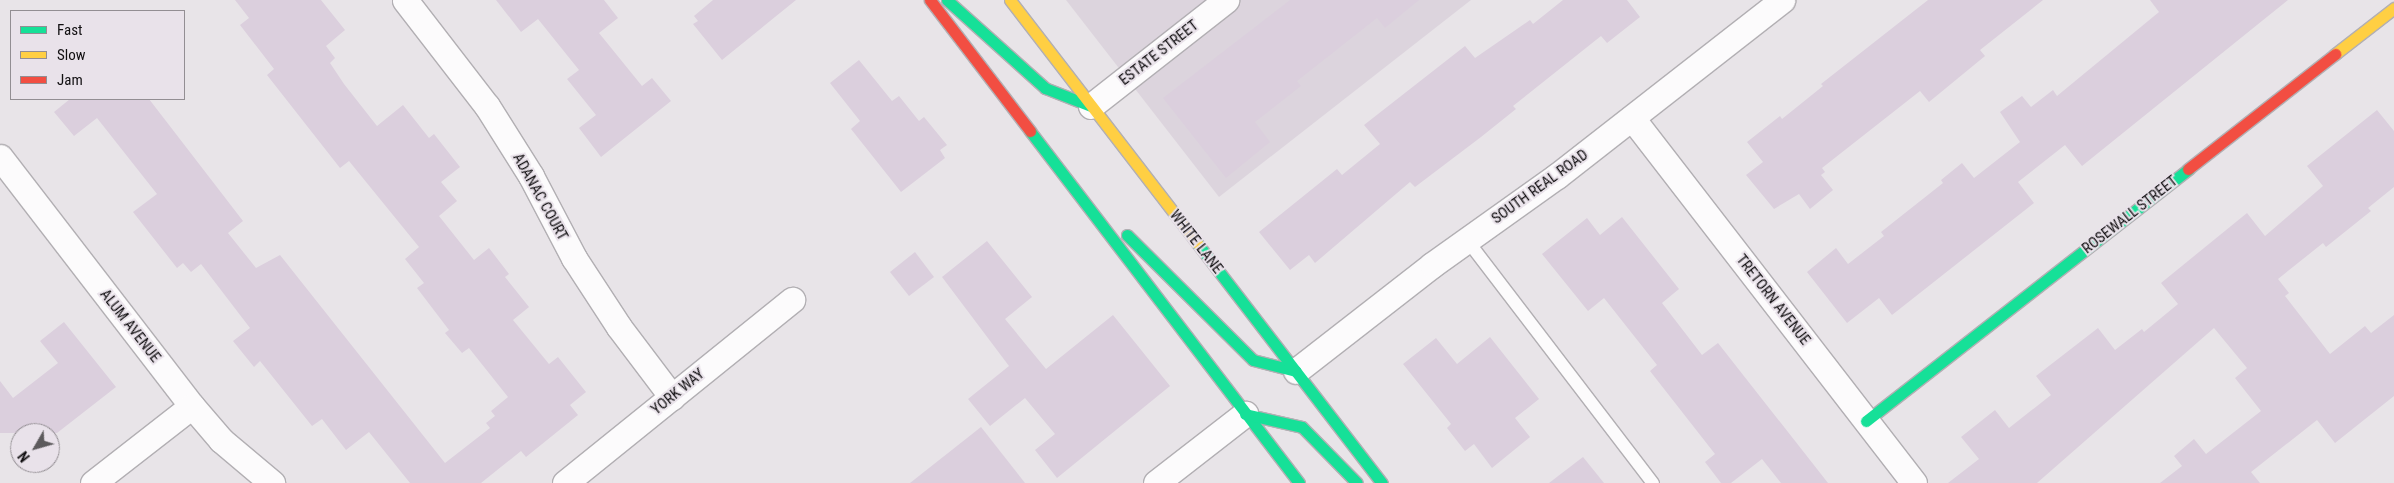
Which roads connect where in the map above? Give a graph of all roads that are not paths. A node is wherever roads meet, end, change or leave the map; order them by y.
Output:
1 (405, 0) edge
2 (930, 0) edge
3 (947, 0) edge
4 (1010, 0) edge
5 (1226, 0) edge
6 (1782, 0) edge
7 (2394, 8) edge
8 (1092, 106) junction
9 (1632, 118) junction
10 (0, 157) edge
11 (1058, 167) junction
12 (1467, 240) junction
13 (792, 300) dead end
14 (1296, 372) junction
15 (672, 397) junction
16 (192, 406) junction
17 (1245, 414) junction
18 (1866, 421) junction
19 (93, 483) edge
20 (272, 483) edge
21 (565, 483) edge
22 (1156, 483) edge
23 (1299, 483) edge
24 (1357, 483) edge
25 (1382, 483) edge
26 (1653, 483) edge
27 (1914, 483) edge

1 - 15 street, ADANAC COURT
2 - 11 main road
3 - 8 main road
4 - 8 main road, WHITE LANE
5 - 8 street, ESTATE STREET
6 - 9 street, SOUTH REAL ROAD
7 - 18 main road, ROSEWALL STREET
8 - 14 main road, WHITE LANE
9 - 12 street, SOUTH REAL ROAD
9 - 18 street, TRETORN AVENUE
10 - 16 street, ALUM AVENUE
11 - 14 main road
11 - 17 main road
12 - 14 street, SOUTH REAL ROAD
12 - 26 lane
13 - 15 street, YORK WAY
14 - 25 main road, WHITE LANE
15 - 21 street, YORK WAY
16 - 19 street
16 - 20 street, ALUM AVENUE
17 - 22 street
17 - 23 main road
17 - 24 main road
18 - 27 street, TRETORN AVENUE

